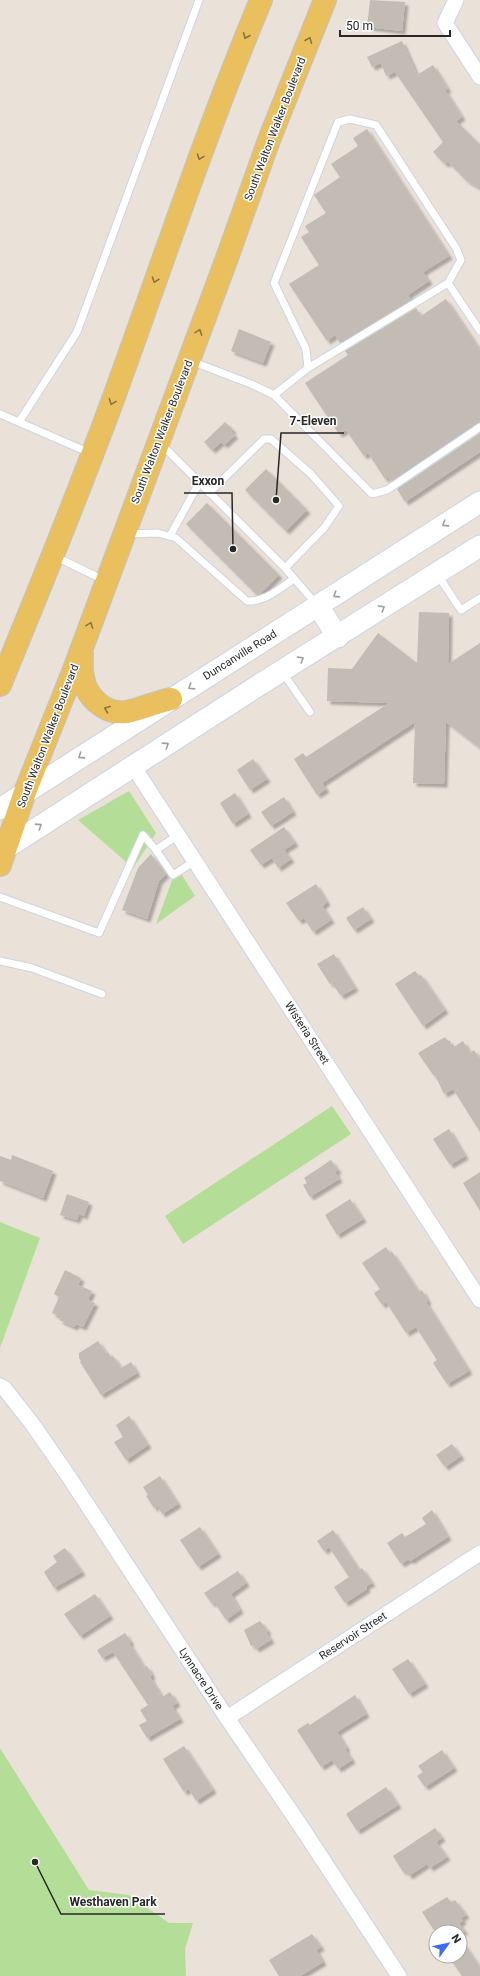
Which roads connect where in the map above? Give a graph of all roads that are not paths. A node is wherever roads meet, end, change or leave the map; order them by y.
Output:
1 (199, 0) edge
2 (261, 0) edge
3 (325, 0) edge
4 (456, 0) edge
5 (480, 77) edge
6 (448, 283) junction
7 (480, 331) edge
8 (189, 360) junction
9 (308, 368) junction
10 (274, 395) junction
11 (0, 414) edge
12 (19, 422) junction
13 (480, 427) edge
14 (159, 442) junction
15 (92, 454) junction
16 (199, 482) junction
17 (210, 493) junction
18 (479, 504) edge
19 (124, 534) junction
20 (170, 536) junction
21 (480, 546) edge
22 (54, 556) junction
23 (285, 568) junction
24 (437, 574) junction
25 (294, 579) junction
26 (106, 581) junction
27 (480, 598) edge
28 (318, 606) junction
29 (338, 637) junction
30 (81, 649) junction
31 (282, 671) junction
32 (0, 685) edge
33 (171, 699) junction
34 (310, 712) dead end
35 (133, 766) junction
36 (25, 792) junction
37 (0, 809) edge
38 (178, 835) junction
39 (2, 849) edge
40 (156, 850) junction
41 (195, 861) junction
42 (0, 897) edge
43 (0, 961) edge
44 (102, 994) dead end
45 (480, 1300) edge
46 (0, 1386) edge
47 (480, 1553) edge
48 (227, 1718) junction
49 (399, 1976) edge

1 - 12 lane
2 -> 15 main road
8 -> 3 main road, South Walton Walker Boulevard
4 - 5 street
6 - 7 lane
6 - 9 lane
6 - 9 lane
8 - 10 lane
8 - 14 main road, South Walton Walker Boulevard
9 - 10 lane
10 - 13 lane
11 - 12 lane
12 - 15 lane
14 - 16 lane
14 - 19 main road, South Walton Walker Boulevard
15 - 22 main road
16 - 17 lane
16 - 20 lane
17 - 23 lane
17 - 23 lane
18 -> 28 main road, Duncanville Road
19 - 20 lane
19 - 26 main road, South Walton Walker Boulevard
20 - 25 lane
21 - 24 main road
22 - 26 lane
22 - 32 main road
23 - 25 lane
24 - 27 lane
29 -> 24 main road
25 - 28 lane
30 -> 26 main road, South Walton Walker Boulevard
28 - 29 main road
28 -> 33 main road, Duncanville Road
31 -> 29 main road
33 -> 30 main road
30 - 36 main road, South Walton Walker Boulevard
31 - 34 lane
35 -> 31 main road
33 -> 36 main road, Duncanville Road
35 - 38 street, Wisteria Street
39 -> 35 main road
36 - 37 main road, Duncanville Road
36 - 39 main road, South Walton Walker Boulevard
38 - 40 lane
38 - 41 street, Wisteria Street
40 - 41 lane
40 - 42 lane
41 - 45 street, Wisteria Street
43 - 44 lane
46 - 48 street, Lynnacre Drive
47 - 48 street, Reservoir Street
48 - 49 street, Lynnacre Drive

